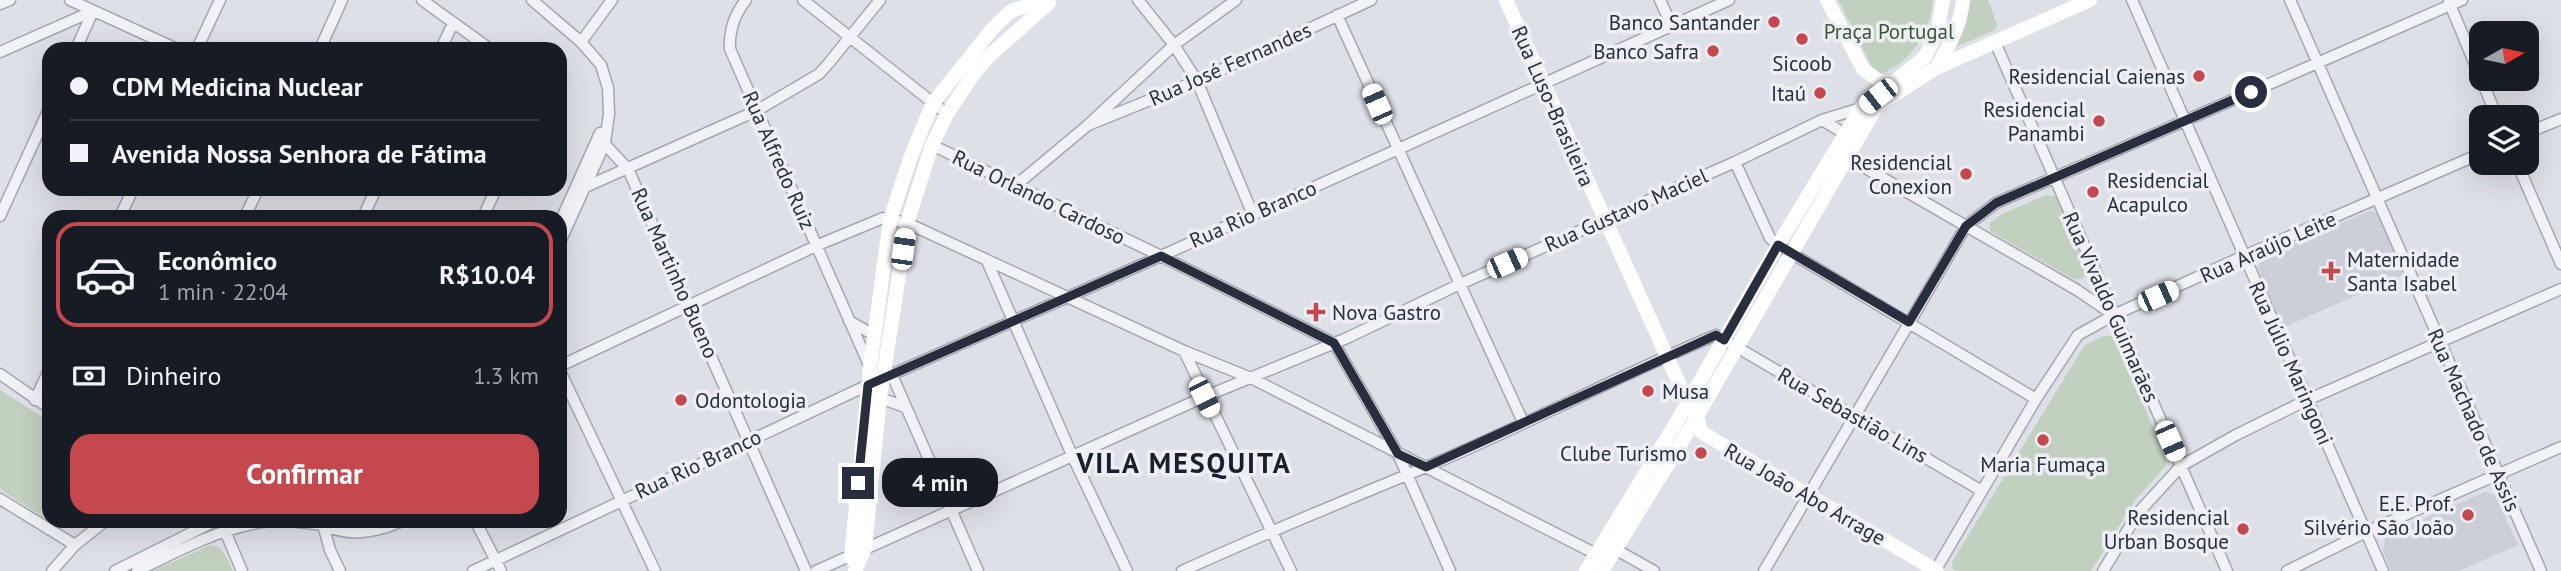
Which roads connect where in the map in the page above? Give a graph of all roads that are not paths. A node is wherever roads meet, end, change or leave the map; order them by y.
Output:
1 (10, 0) edge
2 (70, 0) edge
3 (220, 0) edge
4 (342, 0) edge
5 (422, 0) edge
6 (532, 0) edge
7 (612, 0) edge
8 (746, 0) edge
9 (803, 0) edge
10 (880, 0) edge
11 (1044, 0) edge
12 (1052, 0) edge
13 (1138, 0) edge
14 (1236, 0) edge
15 (1371, 0) edge
16 (1506, 0) edge
17 (1660, 0) edge
18 (1729, 0) edge
19 (1827, 0) edge
20 (1943, 0) edge
21 (1962, 0) edge
22 (2090, 0) edge
23 (2132, 0) edge
24 (2290, 0) edge
25 (2462, 0) edge
26 (2449, 2) edge
27 (0, 4) edge
28 (1016, 7) edge
29 (93, 12) junction
30 (1337, 15) junction
31 (453, 23) junction
32 (1023, 26) junction
33 (1672, 26) junction
34 (850, 39) junction
35 (79, 42) edge
36 (161, 42) edge
37 (200, 42) edge
38 (323, 42) edge
39 (444, 42) edge
40 (480, 42) edge
41 (581, 42) junction
42 (1995, 42) junction
43 (1174, 45) junction
44 (0, 52) edge
45 (2317, 63) junction
46 (1936, 68) junction
47 (1197, 81) junction
48 (1894, 83) junction
49 (1543, 84) junction
50 (1122, 94) junction
51 (933, 103) junction
52 (2492, 105) edge
53 (1877, 106) junction
54 (1129, 108) junction
55 (1861, 108) junction
56 (756, 111) junction
57 (947, 114) junction
58 (2561, 119) edge
59 (1822, 120) junction
60 (2184, 121) junction
61 (42, 124) edge
62 (1088, 125) junction
63 (2539, 128) edge
64 (1845, 134) junction
65 (602, 140) junction
66 (932, 145) junction
67 (1397, 149) junction
68 (1847, 158) junction
69 (2469, 159) edge
70 (1735, 162) junction
71 (628, 169) junction
72 (2522, 175) edge
73 (2055, 178) junction
74 (1015, 186) junction
75 (578, 190) junction
76 (2376, 199) junction
77 (567, 215) edge
78 (1253, 215) junction
79 (0, 216) edge
80 (1604, 219) junction
81 (890, 220) junction
82 (907, 223) junction
83 (1966, 226) junction
84 (818, 245) junction
85 (1778, 245) junction
86 (1793, 253) junction
87 (1161, 256) junction
88 (2244, 256) junction
89 (987, 261) junction
90 (2561, 264) edge
91 (1458, 285) junction
92 (2561, 289) edge
93 (1066, 297) junction
94 (690, 306) junction
95 (2114, 315) junction
96 (849, 321) junction
97 (1013, 322) junction
98 (1909, 322) junction
99 (874, 335) junction
100 (1724, 340) junction
101 (2439, 342) junction
102 (1334, 343) junction
103 (1737, 348) junction
104 (1184, 351) junction
105 (1666, 356) junction
106 (567, 366) edge
107 (870, 367) junction
108 (0, 374) edge
109 (888, 376) junction
110 (1251, 378) junction
111 (567, 384) edge
112 (42, 385) edge
113 (868, 385) junction
114 (880, 397) junction
115 (1204, 397) junction
116 (2036, 399) junction
117 (35, 400) junction
118 (2307, 400) junction
119 (42, 404) edge
120 (1688, 404) junction
121 (905, 407) junction
122 (1697, 416) junction
123 (1854, 416) junction
124 (1523, 422) junction
125 (1689, 428) junction
126 (749, 440) junction
127 (2561, 447) edge
128 (1398, 454) junction
129 (1072, 455) junction
130 (2181, 466) junction
131 (1426, 467) junction
132 (1407, 474) junction
133 (2498, 476) junction
134 (1983, 491) junction
135 (1807, 495) junction
136 (0, 499) edge
137 (621, 501) junction
138 (950, 511) junction
139 (42, 525) edge
140 (567, 527) edge
141 (47, 528) edge
142 (96, 528) edge
143 (201, 528) edge
144 (238, 528) edge
145 (324, 528) edge
146 (332, 528) edge
147 (384, 528) edge
148 (479, 528) edge
149 (565, 528) edge
150 (1272, 530) junction
151 (225, 531) junction
152 (2367, 532) junction
153 (75, 545) junction
154 (865, 548) junction
155 (1615, 549) junction
156 (1596, 554) junction
157 (496, 561) junction
158 (854, 564) edge
159 (118, 570) edge
160 (52, 571) edge
161 (137, 571) edge
162 (242, 571) edge
163 (340, 571) edge
164 (473, 571) edge
165 (500, 571) edge
166 (654, 571) edge
167 (806, 571) edge
168 (816, 571) edge
169 (978, 571) edge
170 (1126, 571) edge
171 (1182, 571) edge
172 (1291, 571) edge
173 (1450, 571) edge
174 (1586, 571) edge
175 (1602, 571) edge
176 (1654, 571) edge
177 (1764, 571) edge
178 (1936, 571) edge
179 (2103, 571) edge
180 (2227, 571) edge
181 (2287, 571) edge
182 (2383, 571) edge
183 (2541, 571) edge

1 - 27 street
2 - 29 street
3 - 37 street
4 - 38 street
5 - 31 street
6 - 41 street
7 - 41 street
8 - 56 street, Rua Alfredo Ruiz
9 - 34 street
10 - 34 street
11 - 28 street
12 - 32 street
13 - 43 street
14 - 43 street
15 - 30 street, Rua José Fernandes
16 - 49 street, Rua Luso-Brasileira
17 - 33 street
18 - 33 street, Rua Rio Branco
19 - 48 street
20 - 48 street
21 - 46 street
22 - 42 street
23 - 60 street, Rua Júlio Maringoni
24 - 45 street, Rua Machado de Assis
25 - 26 street
26 - 45 street
26 - 52 street
28 - 32 street
28 - 51 street
29 - 35 street
29 - 36 street
29 - 44 street
30 - 47 street, Rua José Fernandes
30 - 67 street
31 - 39 street
31 - 40 street
32 - 57 street
33 - 49 street, Rua Rio Branco
34 - 51 street
34 - 56 street
41 - 65 street
42 - 46 street
42 - 73 street, Rua Vivaldo Guimarães
43 - 47 street
43 - 50 street
45 - 60 street
45 - 76 street, Rua Machado de Assis
46 - 53 street
47 - 54 street, Rua José Fernandes
47 - 78 street
48 - 55 street
49 - 67 street, Rua Rio Branco
49 - 80 street, Rua Luso-Brasileira
50 - 54 street
50 - 62 street
51 - 57 street
51 - 81 street
53 - 55 street
53 - 68 street
54 - 62 street, Rua José Fernandes
55 - 59 street, Rua Gustavo Maciel
55 - 64 street
56 - 71 street
56 - 84 street, Rua Alfredo Ruiz
57 - 66 street
58 - 63 street
59 - 64 street
59 - 70 street, Rua Gustavo Maciel
60 - 73 street
60 - 88 street, Rua Júlio Maringoni
61 - 79 street
62 - 74 street
64 - 85 street
65 - 71 street, Rua Martinho Bueno
65 - 75 street
66 - 74 street, Rua Orlando Cardoso
66 - 82 street
67 - 78 street, Rua Rio Branco
67 - 91 street
68 - 83 street
68 - 86 street
69 - 76 street, Rua Araújo Leite
70 - 80 street, Rua Gustavo Maciel
70 - 85 street
71 - 75 street
71 - 94 street, Rua Martinho Bueno
72 - 90 street
73 - 83 street
73 - 95 street, Rua Vivaldo Guimarães
74 - 87 street, Rua Orlando Cardoso
75 - 77 street
76 - 88 street, Rua Araújo Leite
76 - 101 street, Rua Machado de Assis
78 - 87 street, Rua Rio Branco
80 - 91 street, Rua Gustavo Maciel
80 - 105 street, Rua Luso-Brasileira
81 - 82 street
81 - 84 street
81 - 99 street
82 - 89 street
82 - 109 street
83 - 95 street
83 - 98 street
84 - 94 street
84 - 96 street, Rua Alfredo Ruiz
85 - 86 street
85 - 100 street
86 - 98 street
86 - 103 street
87 - 93 street, Rua Rio Branco
87 - 102 street, Rua Orlando Cardoso
88 - 95 street, Rua Araújo Leite
88 - 118 street, Rua Júlio Maringoni
89 - 93 street
89 - 97 street
91 - 102 street, Rua Gustavo Maciel
91 - 124 street
92 - 101 street
93 - 97 street, Rua Rio Branco
93 - 104 street
94 - 106 street
94 - 126 street, Rua Martinho Bueno
95 - 116 street, Rua Araújo Leite
95 - 130 street, Rua Vivaldo Guimarães
96 - 99 street
96 - 107 street, Rua Alfredo Ruiz
97 - 109 street, Rua Rio Branco
97 - 129 street
98 - 116 street
98 - 123 street
99 - 107 street
100 - 103 street, Rua Sebastião Lins
100 - 105 street
100 - 120 street
101 - 118 street
101 - 133 street, Rua Machado de Assis
102 - 110 street, Rua Gustavo Maciel
102 - 128 street
103 - 122 street
103 - 123 street, Rua Sebastião Lins
104 - 110 street
104 - 115 street
105 - 120 street, Rua Luso-Brasileira
105 - 124 street
107 - 113 street
108 - 117 street
109 - 113 street, Rua Rio Branco
109 - 114 street
109 - 121 street
110 - 115 street, Rua Gustavo Maciel
110 - 128 street
111 - 137 street
112 - 117 street
113 - 126 street, Rua Rio Branco
113 - 158 street
114 - 121 street
114 - 154 street
115 - 129 street, Rua Gustavo Maciel
115 - 150 street
116 - 134 street, Rua Araújo Leite
117 - 119 street
118 - 130 street
118 - 152 street, Rua Júlio Maringoni
120 - 122 street, Rua João Abo Arrage
120 - 125 street
121 - 138 street
122 - 125 street, Rua João Abo Arrage
123 - 134 street, Rua Sebastião Lins
123 - 135 street
124 - 131 street
125 - 135 street, Rua João Abo Arrage
125 - 155 street
125 - 156 street
126 - 137 street, Rua Rio Branco
126 - 167 street, Rua Martinho Bueno
127 - 133 street
128 - 131 street
128 - 132 street
129 - 138 street, Rua Gustavo Maciel
129 - 170 street
130 - 179 street
130 - 180 street, Rua Vivaldo Guimarães
131 - 132 street
131 - 156 street
132 - 150 street
132 - 173 street
133 - 152 street
133 - 183 street, Rua Machado de Assis
134 - 178 street, Rua Araújo Leite
135 - 177 street
135 - 178 street, Rua João Abo Arrage
136 - 139 street
137 - 140 street, Rua Rio Branco
137 - 166 street
138 - 154 street, Rua Gustavo Maciel
138 - 169 street
141 - 153 street
142 - 153 street
143 - 159 street
144 - 151 street
145 - 163 street
146 - 147 street
148 - 157 street
149 - 157 street, Rua Rio Branco
150 - 171 street
150 - 172 street
151 - 161 street
151 - 162 street
152 - 181 street
152 - 182 street, Rua Júlio Maringoni
153 - 160 street
154 - 158 street
155 - 175 street
155 - 176 street
156 - 174 street
157 - 164 street, Rua Rio Branco
157 - 165 street
158 - 168 street

